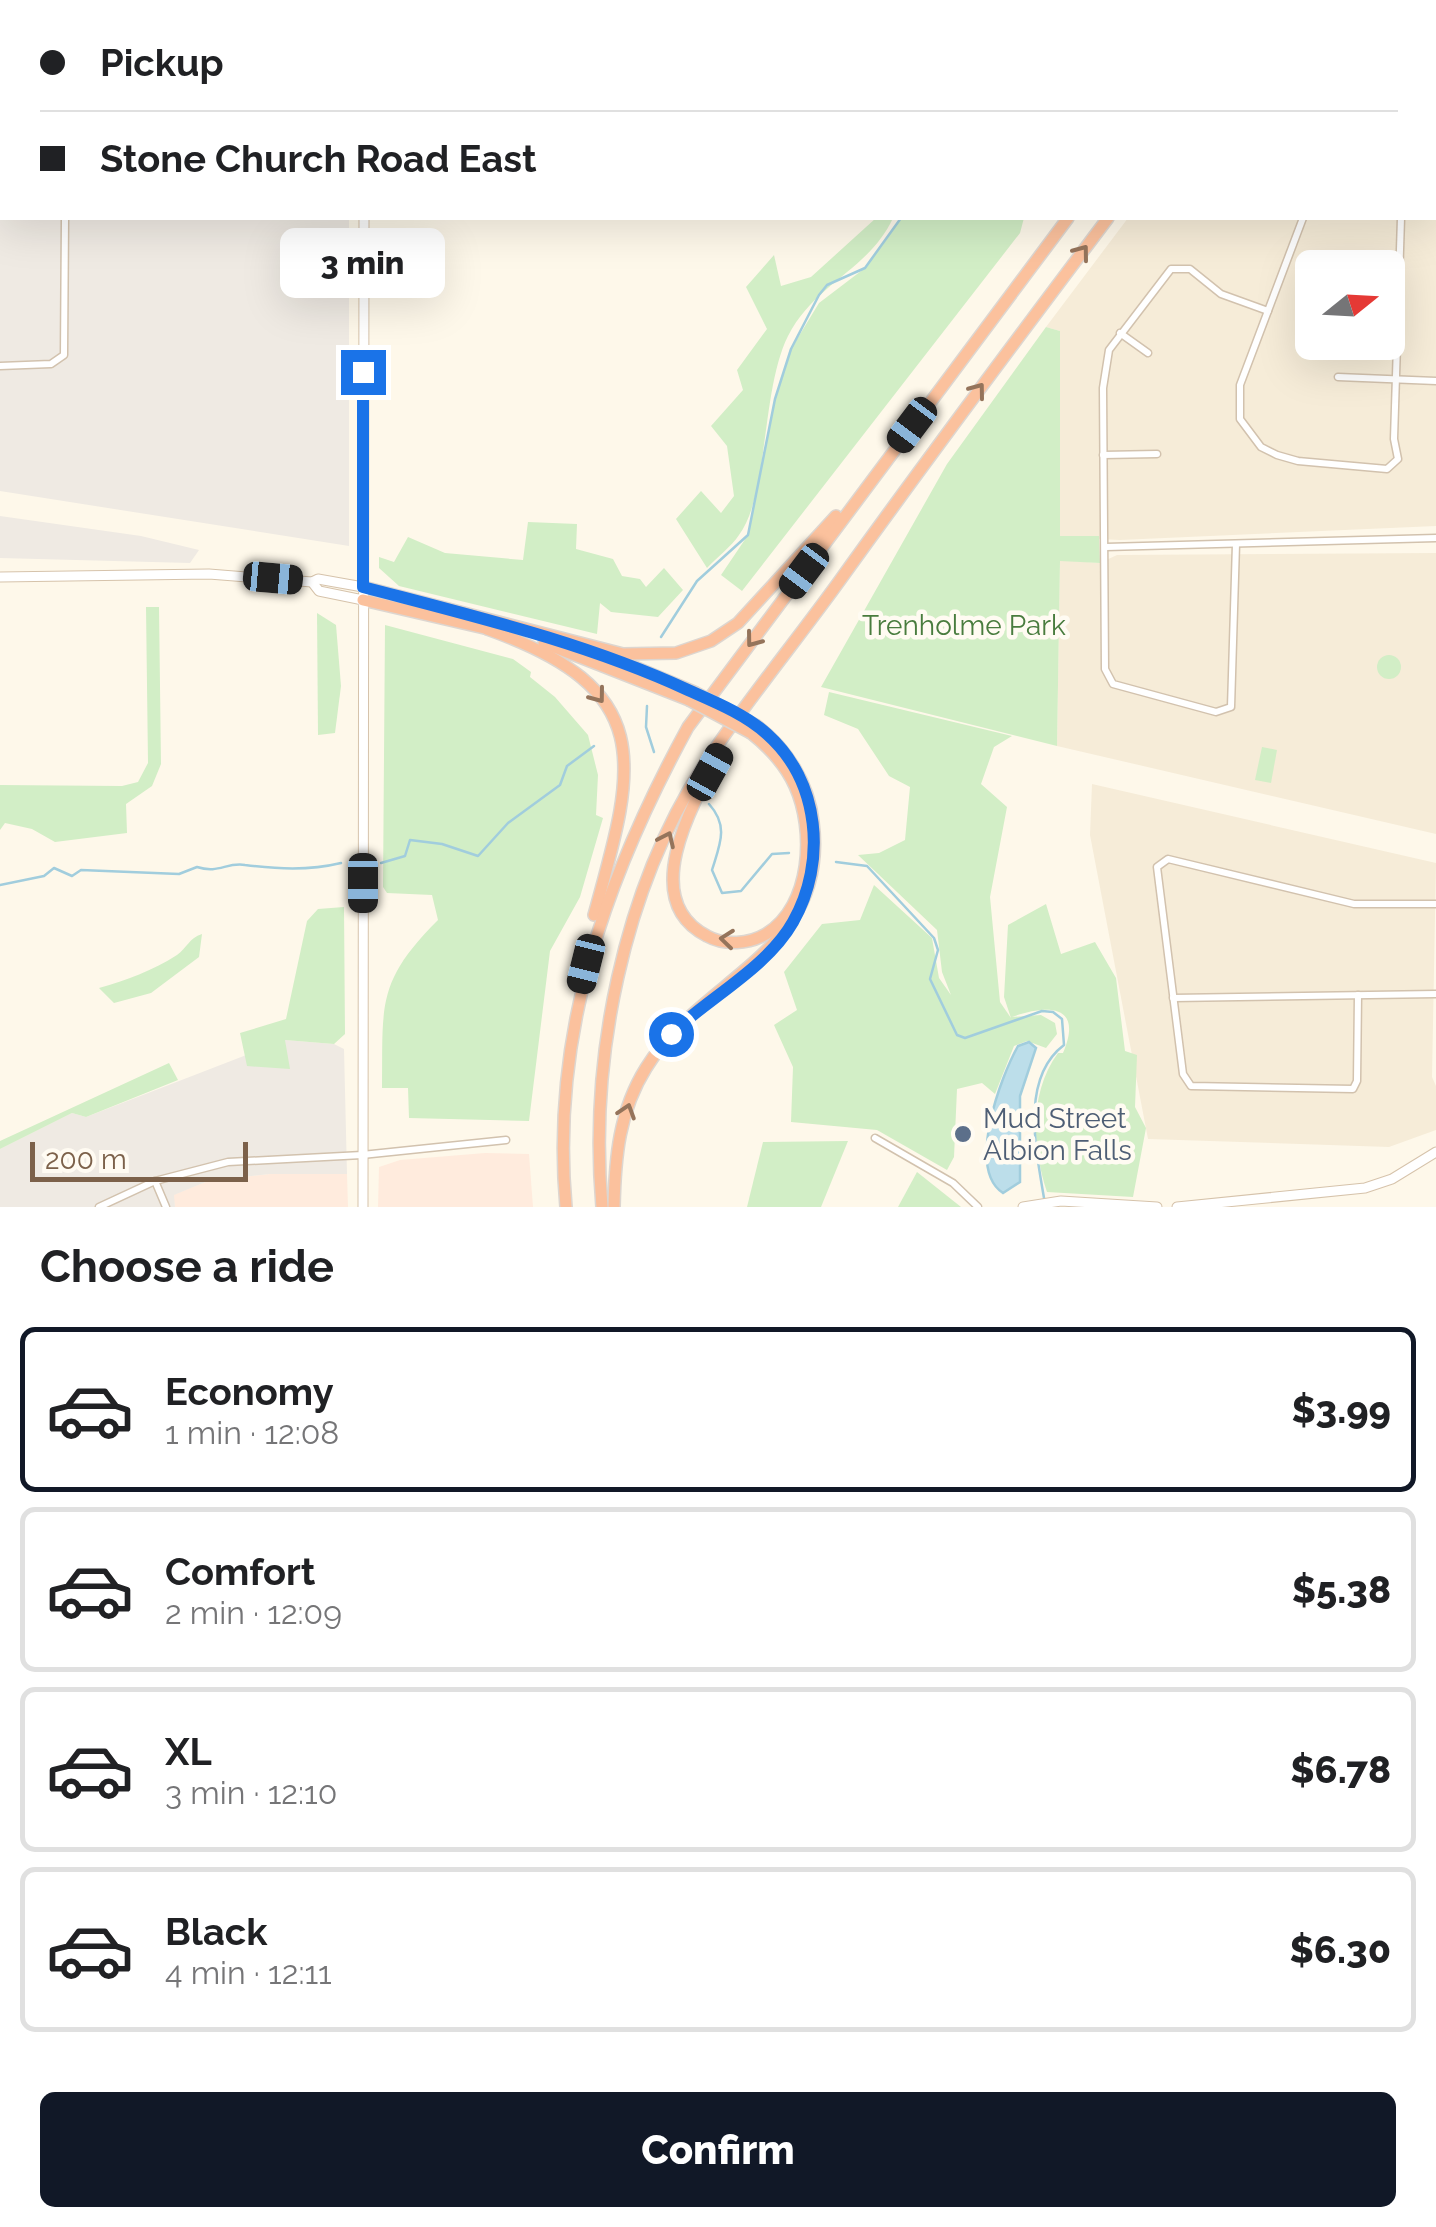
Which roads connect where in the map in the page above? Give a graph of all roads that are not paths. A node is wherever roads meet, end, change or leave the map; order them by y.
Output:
1 (65, 220) edge
2 (364, 220) edge
3 (1066, 220) edge
4 (1106, 220) edge
5 (1302, 220) edge
6 (1401, 220) edge
7 (1268, 311) junction
8 (1120, 333) junction
9 (1148, 353) dead end
10 (0, 366) edge
11 (1338, 378) dead end
12 (1396, 380) junction
13 (1436, 381) edge
14 (1157, 454) dead end
15 (1104, 455) junction
16 (874, 477) junction
17 (1436, 538) edge
18 (1236, 544) junction
19 (1106, 547) junction
20 (0, 577) edge
21 (363, 594) junction
22 (487, 629) junction
23 (566, 641) junction
24 (692, 696) junction
25 (748, 704) junction
26 (754, 729) junction
27 (1436, 904) edge
28 (593, 939) junction
29 (1436, 994) edge
30 (1358, 995) junction
31 (1174, 998) junction
32 (875, 1138) dead end
33 (506, 1140) dead end
34 (1436, 1152) edge
35 (362, 1156) junction
36 (156, 1181) junction
37 (99, 1207) edge
38 (166, 1207) edge
39 (363, 1207) edge
40 (566, 1207) edge
41 (602, 1207) edge
42 (614, 1207) edge
43 (978, 1207) edge
44 (1023, 1207) edge
45 (1157, 1207) edge
46 (1177, 1207) edge

1 - 10 street
2 - 21 main road
3 - 16 highway
25 -> 4 highway
5 - 7 street
6 - 12 street
7 - 8 street
7 - 12 street
8 - 9 street
8 - 15 street
11 - 12 street
12 - 13 street
14 - 15 street
15 - 19 street
16 - 23 highway
16 -> 28 highway
17 - 18 street
18 - 19 street
18 - 19 street
20 - 21 main road
21 - 22 highway
21 - 23 highway
21 - 35 main road
22 - 24 highway
22 -> 28 highway
23 - 24 highway
24 - 26 highway, bridge
26 -> 25 highway
41 -> 25 highway
42 -> 26 highway
27 - 31 street
28 - 40 highway
29 - 30 street
30 - 31 street
30 - 31 street
32 - 43 street
33 - 35 street
34 - 46 main road
35 - 36 street
35 - 39 main road
36 - 37 street
36 - 38 street
44 - 45 main road

